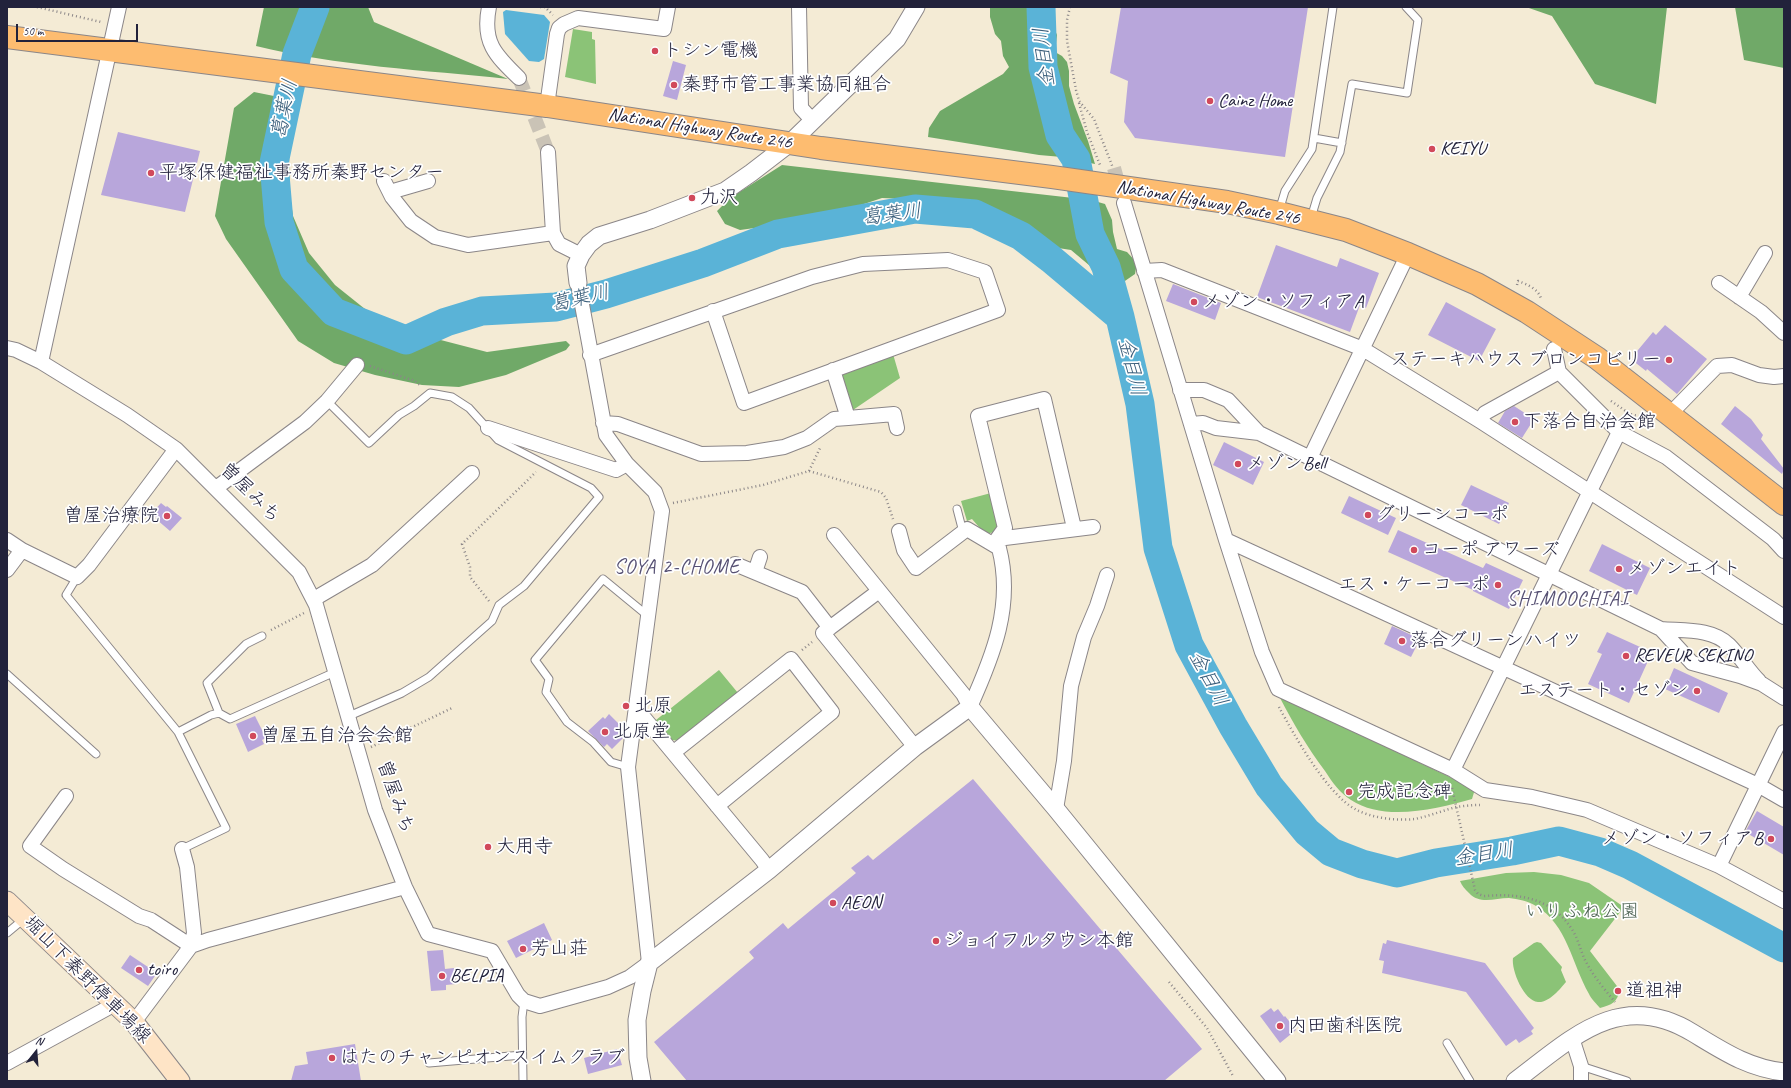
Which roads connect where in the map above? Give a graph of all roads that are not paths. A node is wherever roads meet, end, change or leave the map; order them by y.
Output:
1 (119, 7) edge
2 (489, 7) edge
3 (668, 7) edge
4 (798, 7) edge
5 (916, 7) edge
6 (1333, 7) edge
7 (1406, 7) edge
8 (7, 37) edge
9 (109, 49) junction
10 (519, 78) tunnel mouth
11 (547, 106) junction
12 (813, 121) junction
13 (1314, 138) junction
14 (790, 143) junction
15 (1342, 143) junction
16 (548, 152) tunnel mouth
17 (428, 181) dead end
18 (1124, 203) tunnel mouth
19 (1279, 213) junction
20 (1310, 221) junction
21 (553, 233) junction
22 (1765, 253) dead end
23 (1408, 254) junction
24 (581, 255) junction
25 (1144, 271) junction
26 (578, 282) joint
27 (1719, 283) dead end
28 (1739, 297) junction
29 (713, 311) junction
30 (1784, 333) edge
31 (7, 348) edge
32 (1364, 349) junction
33 (1554, 349) dead end
34 (590, 355) junction
35 (41, 362) junction
36 (357, 365) road end
37 (833, 370) junction
38 (1559, 372) junction
39 (1784, 376) edge
40 (1180, 390) junction
41 (327, 401) junction
42 (1670, 414) junction
43 (848, 418) junction
44 (1480, 421) junction
45 (603, 423) junction
46 (1190, 424) junction
47 (488, 428) junction
48 (897, 428) dead end
49 (1619, 432) junction
50 (1259, 433) junction
51 (176, 449) junction
52 (1310, 458) junction
53 (627, 464) junction
54 (472, 473) dead end
55 (216, 488) junction
56 (1590, 492) junction
57 (1784, 504) edge
58 (957, 509) dead end
59 (1093, 527) dead end
60 (1074, 528) junction
61 (899, 531) road end
62 (963, 532) junction
63 (834, 535) dead end
64 (7, 540) edge
65 (1226, 540) junction
66 (998, 543) junction
67 (22, 550) junction
68 (1784, 551) edge
69 (760, 557) dead end
70 (735, 564) dead end
71 (7, 570) edge
72 (755, 572) junction
73 (1549, 574) junction
74 (1107, 575) dead end
75 (77, 577) junction
76 (879, 591) junction
77 (315, 602) junction
78 (648, 616) junction
79 (1784, 618) edge
80 (1661, 629) junction
81 (827, 630) junction
82 (262, 636) road end
83 (1503, 667) junction
84 (335, 672) junction
85 (7, 674) edge
86 (1762, 684) junction
87 (1784, 698) edge
88 (970, 707) junction
89 (636, 708) junction
90 (219, 713) junction
91 (349, 716) junction
92 (178, 732) junction
93 (1784, 732) edge
94 (914, 747) junction
95 (674, 752) junction
96 (96, 754) dead end
97 (628, 767) junction
98 (1453, 770) junction
99 (1758, 785) junction
100 (66, 796) dead end
101 (1784, 800) edge
102 (717, 806) junction
103 (1056, 809) junction
104 (182, 849) joint
105 (1720, 866) junction
106 (769, 870) junction
107 (405, 886) junction
108 (7, 900) edge
109 (1784, 901) edge
110 (26, 917) junction
111 (7, 933) edge
112 (190, 946) junction
113 (649, 963) junction
114 (524, 1001) junction
115 (115, 1004) junction
116 (134, 1022) junction
117 (1572, 1038) junction
118 (1447, 1043) dead end
119 (522, 1054) junction
120 (7, 1063) edge
121 (429, 1063) dead end
122 (1581, 1066) junction
123 (1784, 1072) edge
124 (1784, 1076) edge
125 (180, 1081) edge
126 (524, 1081) edge
127 (642, 1081) edge
128 (1277, 1081) edge
129 (1470, 1081) edge
130 (1515, 1081) edge
131 (1581, 1081) edge
132 (1627, 1081) edge

1 - 9 street
2 - 10 street
3 - 11 street
4 - 12 street
5 - 12 street
6 - 13 lane
7 - 15 lane
8 - 9 highway
9 - 11 highway, National Highway Route 246
9 - 35 street
11 - 14 highway, National Highway Route 246
12 - 14 street
13 - 15 lane
13 - 19 lane
14 - 19 highway, National Highway Route 246
14 - 24 street
15 - 20 lane
16 - 21 street
17 - 21 street
18 - 25 street
19 - 20 highway, National Highway Route 246
20 - 23 highway, National Highway Route 246
21 - 24 street
22 - 28 street
23 - 32 street
23 - 42 highway, National Highway Route 246
24 - 26 street
25 - 32 street
25 - 40 street
26 - 34 street
27 - 28 street
28 - 30 street
29 - 34 street
29 - 37 street
29 - 37 street
31 - 35 street, 曽屋みち
32 - 44 street
32 - 52 street
33 - 38 street
34 - 45 street
35 - 51 street, 曽屋みち
36 - 41 street
37 - 43 street
38 - 44 street
38 - 49 street
39 - 42 street
40 - 46 street
40 - 50 street
41 - 47 lane
41 - 55 street
42 - 57 highway, National Highway Route 246
43 - 45 street
43 - 48 street
44 - 56 street
45 - 53 street
46 - 50 street
46 - 65 street
47 - 53 street
47 - 91 lane
49 - 56 street
49 - 68 street
50 - 52 street
51 - 55 street, 曽屋みち
51 - 75 street
52 - 73 street
53 - 78 street
54 - 77 street
55 - 77 street, 曽屋みち
56 - 73 street
56 - 79 street
58 - 62 lane
59 - 60 street
60 - 66 street
60 - 66 street
61 - 62 street
62 - 66 street
63 - 76 street
64 - 67 street
65 - 83 street
65 - 98 street
66 - 88 street
67 - 71 street
67 - 75 street
69 - 72 street
70 - 72 street
72 - 81 street
73 - 80 street
73 - 83 street
74 - 103 street
75 - 92 lane
76 - 81 street
76 - 88 street
77 - 84 street, 曽屋みち
78 - 89 street
78 - 97 lane
80 - 86 street
80 - 86 street
81 - 94 street
82 - 90 lane
83 - 98 street
83 - 99 street
84 - 90 lane
84 - 91 street, 曽屋みち
85 - 96 lane
86 - 87 street
88 - 94 street
88 - 103 street
89 - 95 street
89 - 97 street
90 - 92 lane
91 - 107 street, 曽屋みち
92 - 104 lane
93 - 99 street
94 - 106 street
95 - 102 street
95 - 102 street
97 - 113 street
98 - 105 street
99 - 101 street
99 - 105 street
100 - 112 street
102 - 106 street
103 - 128 street
104 - 112 street
105 - 109 street
106 - 113 street
107 - 112 street
107 - 114 street, 曽屋みち
108 - 110 main road, 堀山下秦野停車場線
110 - 111 lane
110 - 115 main road, 堀山下秦野停車場線
112 - 116 street
113 - 114 street
113 - 127 street
114 - 119 lane
115 - 116 main road, 堀山下秦野停車場線
115 - 120 street
116 - 125 main road, 堀山下秦野停車場線
117 - 122 street
117 - 123 street
117 - 130 street
118 - 129 lane
119 - 121 lane
119 - 126 lane
122 - 131 street
122 - 132 lane
123 - 124 street

